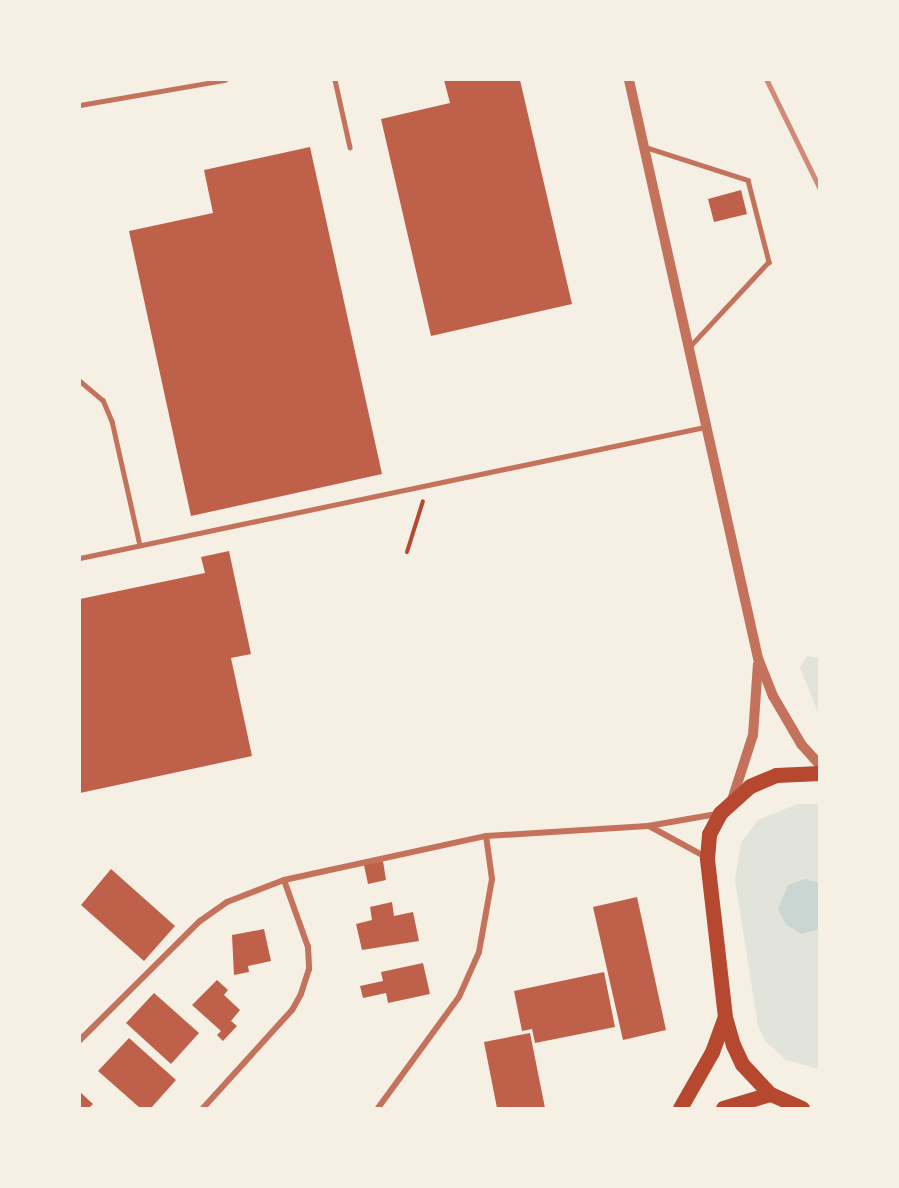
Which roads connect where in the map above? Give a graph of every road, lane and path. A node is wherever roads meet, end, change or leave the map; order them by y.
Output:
1 (225, 80) edge
2 (335, 80) edge
3 (629, 80) edge
4 (80, 105) edge
5 (644, 146) junction
6 (350, 147) dead end
7 (690, 347) junction
8 (80, 381) edge
9 (707, 427) junction
10 (428, 484) junction
11 (140, 545) junction
12 (406, 552) dead end
13 (80, 558) edge
14 (758, 658) junction
15 (819, 765) edge
16 (819, 773) edge
17 (732, 800) junction
18 (720, 813) junction
19 (648, 826) junction
20 (486, 836) junction
21 (707, 858) junction
22 (284, 880) junction
23 (725, 1017) junction
24 (80, 1040) edge
25 (770, 1094) junction
26 (203, 1108) edge
27 (378, 1108) edge
28 (680, 1108) edge
29 (723, 1108) edge
30 (802, 1108) edge

1 - 4 lane
2 - 6 lane
3 - 5 street
5 - 7 street
5 - 7 lane
7 - 9 street
8 - 11 lane
9 - 10 lane
9 - 14 street
10 - 11 lane
10 - 12 path
11 - 13 lane
14 - 15 street
14 - 17 street
16 - 17 main road
17 - 18 main road
18 - 19 street
18 - 21 main road
19 - 20 street
19 - 21 street
20 - 22 street
20 - 27 street
21 - 23 main road
22 - 24 street
22 - 26 street
23 - 25 main road
23 - 28 main road
25 - 29 main road
25 - 30 main road

